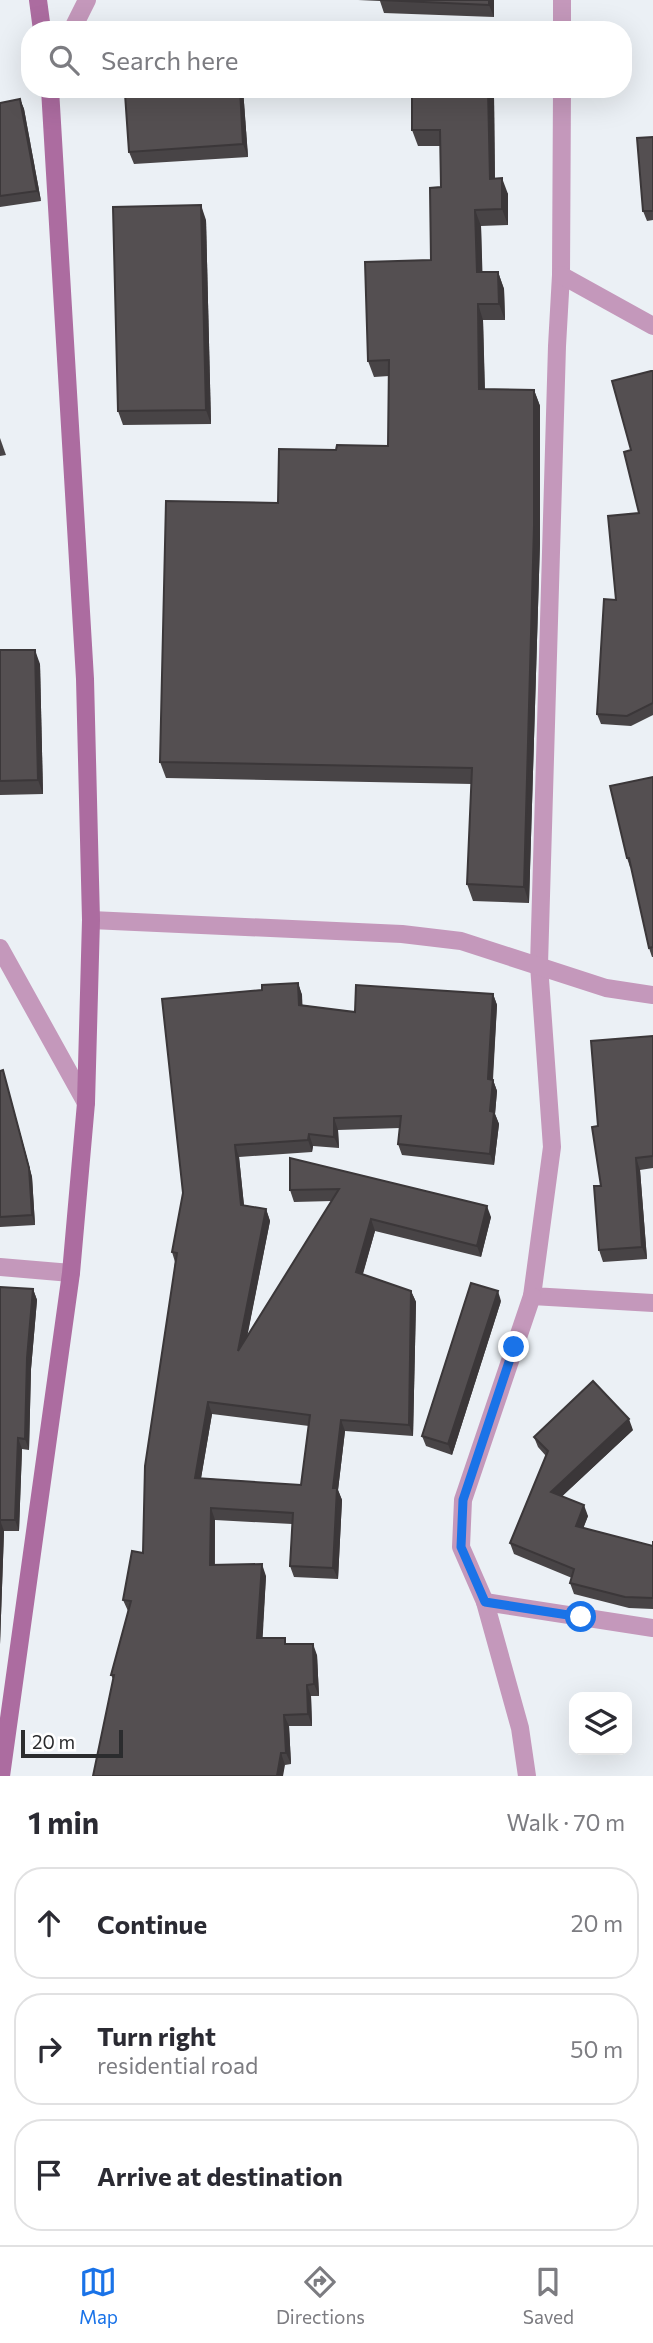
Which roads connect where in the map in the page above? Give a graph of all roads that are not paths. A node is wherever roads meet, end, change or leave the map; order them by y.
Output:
1 (38, 0) edge
2 (87, 0) edge
3 (562, 0) edge
4 (41, 21) edge
5 (76, 21) edge
6 (562, 21) edge
7 (51, 98) edge
8 (562, 98) edge
9 (561, 275) junction
10 (653, 326) edge
11 (91, 920) junction
12 (0, 948) edge
13 (539, 965) junction
14 (653, 995) edge
15 (86, 1104) junction
16 (0, 1267) edge
17 (71, 1273) junction
18 (532, 1296) junction
19 (653, 1303) edge
20 (485, 1602) junction
21 (653, 1628) edge
22 (1, 1776) edge
23 (527, 1776) edge

1 - 4 main road
2 - 5 street
3 - 6 street
7 - 11 main road
8 - 9 street
9 - 10 street
9 - 13 street
11 - 13 street
11 - 15 main road
12 - 15 street
13 - 14 street
13 - 18 street
15 - 17 main road
16 - 17 street
17 - 22 main road
18 - 19 street
18 - 20 street
20 - 21 street
20 - 23 street

